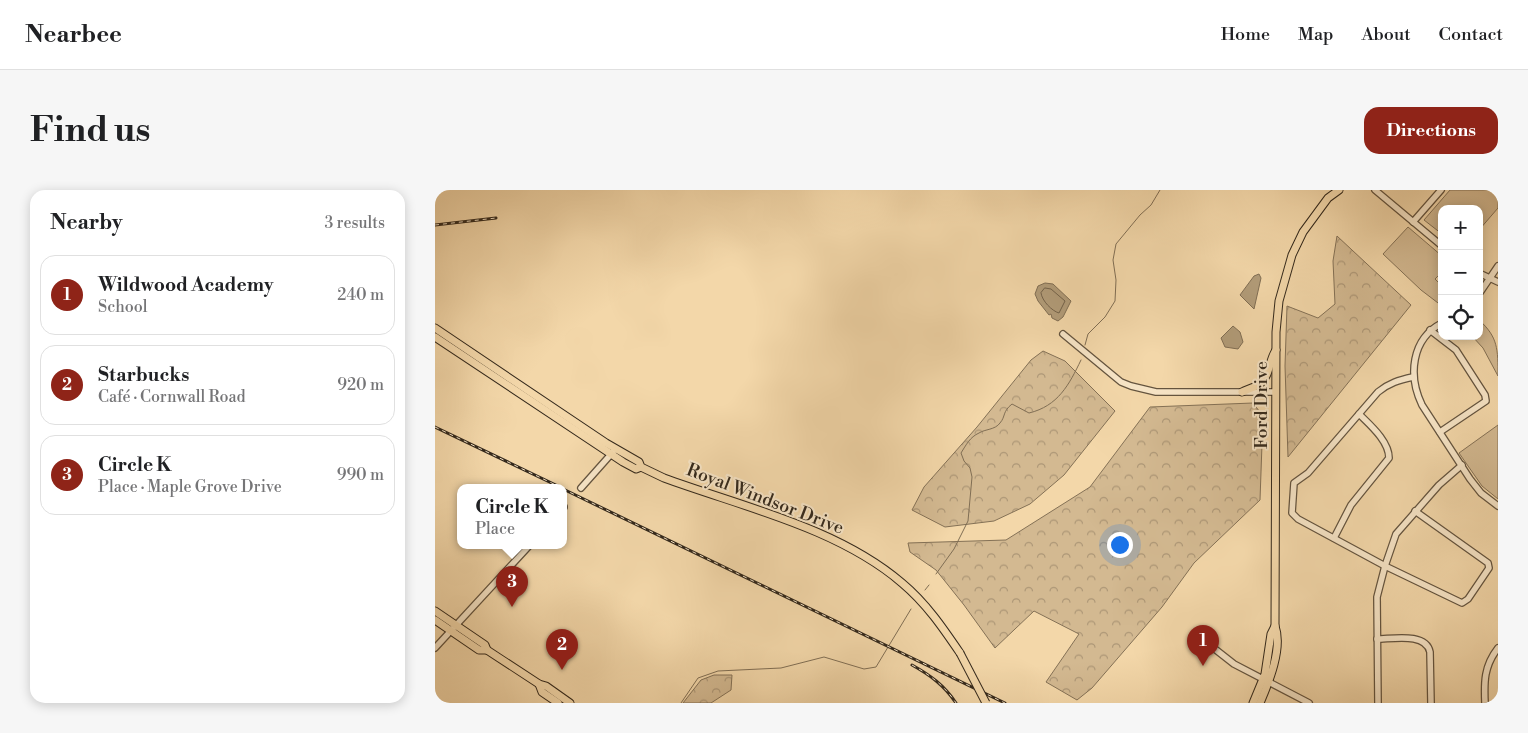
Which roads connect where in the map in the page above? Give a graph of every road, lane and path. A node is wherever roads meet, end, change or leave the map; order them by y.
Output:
1 (1330, 190) edge
2 (1339, 190) edge
3 (1375, 190) edge
4 (1441, 190) edge
5 (1329, 198) junction
6 (1413, 222) junction
7 (1438, 243) edge
8 (1498, 266) edge
9 (1483, 275) edge
10 (1490, 279) junction
11 (1498, 282) edge
12 (1483, 289) edge
13 (1438, 325) edge
14 (435, 328) edge
15 (1430, 330) junction
16 (1063, 334) dead end
17 (435, 337) edge
18 (1276, 350) junction
19 (1413, 378) junction
20 (1243, 392) junction
21 (1276, 392) junction
22 (1359, 414) junction
23 (1440, 432) junction
24 (613, 452) junction
25 (1462, 465) junction
26 (581, 488) dead end
27 (1498, 506) edge
28 (1415, 511) junction
29 (1333, 538) junction
30 (526, 549) edge
31 (1385, 566) junction
32 (435, 611) edge
33 (435, 620) edge
34 (455, 628) junction
35 (1197, 635) dead end
36 (1377, 639) junction
37 (435, 648) edge
38 (1498, 648) edge
39 (1495, 657) edge
40 (1265, 681) junction
41 (539, 684) junction
42 (558, 703) edge
43 (570, 703) edge
44 (986, 703) edge
45 (1253, 703) edge
46 (1260, 703) edge
47 (1309, 703) edge
48 (1378, 703) edge
49 (1431, 703) edge
50 (1485, 703) edge

1 - 5 main road
2 - 5 main road, Ford Drive
3 - 6 street
4 - 6 street
5 - 18 main road, Ford Drive
6 - 7 street
8 - 10 street
9 - 10 street
10 - 11 street
10 - 12 street
13 - 15 street
14 - 24 main road, Royal Windsor Drive
15 - 19 street
15 - 23 street
16 - 20 street
17 - 24 main road, Royal Windsor Drive
18 - 20 main road
18 - 21 main road, Ford Drive
19 - 22 street
19 - 23 street
20 - 21 street
21 - 40 main road, Ford Drive
22 - 29 street
22 - 29 street
23 - 25 street
24 - 26 street
24 - 44 main road, Royal Windsor Drive, bridge
25 - 27 street
25 - 28 street
28 - 31 street
28 - 31 street
29 - 31 street
30 - 34 street
31 - 36 street
32 - 34 main road
33 - 34 main road
34 - 37 street
34 - 41 main road
35 - 40 street
36 - 48 street
36 - 49 street
38 - 39 street
39 - 50 street
40 - 45 main road, Ford Drive
40 - 46 main road, Ford Drive
40 - 47 street
41 - 42 main road
41 - 43 main road

